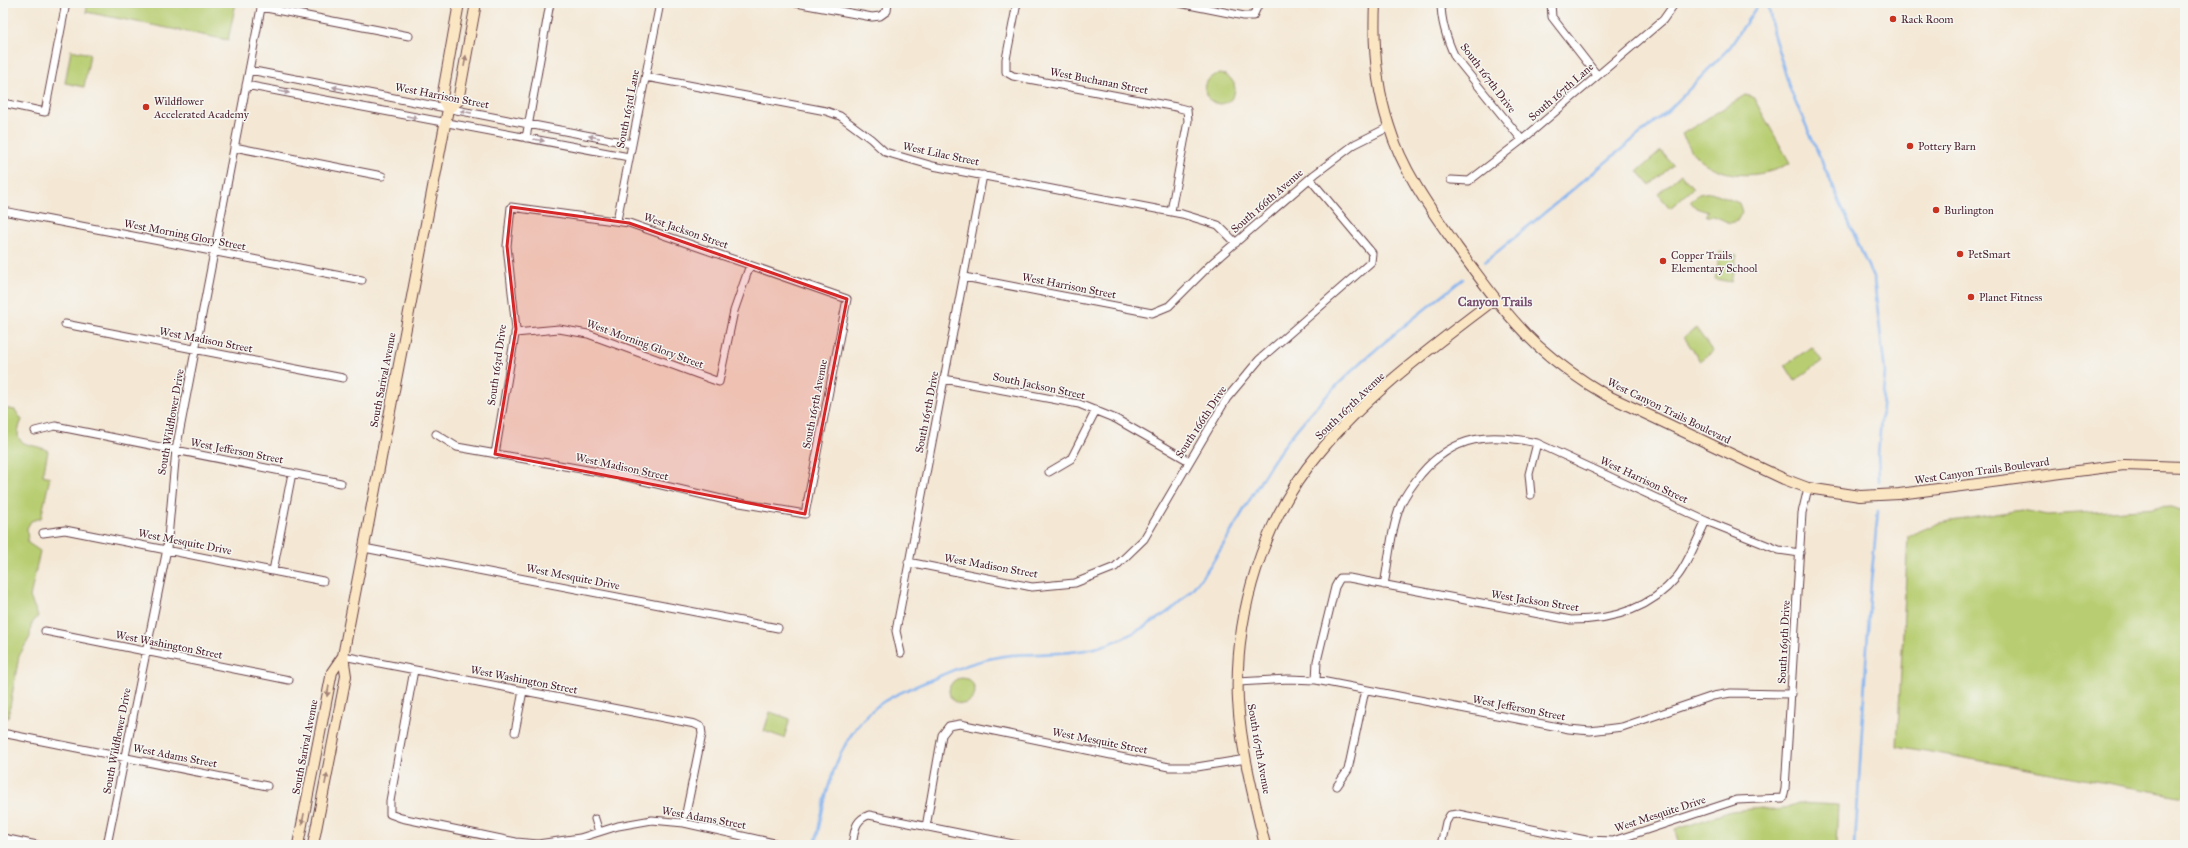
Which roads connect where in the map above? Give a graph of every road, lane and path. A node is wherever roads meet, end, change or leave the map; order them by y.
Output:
1 (66, 3) edge
2 (459, 3) edge
3 (476, 3) edge
4 (550, 3) edge
5 (660, 3) edge
6 (796, 3) edge
7 (888, 3) edge
8 (1017, 3) edge
9 (1179, 3) edge
10 (1259, 3) edge
11 (1375, 3) edge
12 (1441, 3) edge
13 (1551, 3) edge
14 (1675, 3) edge
15 (261, 5) edge
16 (409, 36) dead end
17 (248, 70) junction
18 (1598, 75) junction
19 (646, 77) junction
20 (246, 85) junction
21 (3, 103) edge
22 (448, 109) junction
23 (445, 124) junction
24 (528, 124) junction
25 (1389, 127) junction
26 (526, 138) junction
27 (1522, 140) junction
28 (632, 144) junction
29 (234, 147) junction
30 (629, 157) junction
31 (983, 175) junction
32 (382, 176) dead end
33 (1310, 179) junction
34 (1451, 180) dead end
35 (512, 207) joint
36 (3, 211) edge
37 (1171, 211) junction
38 (617, 220) junction
39 (1236, 243) junction
40 (214, 252) junction
41 (750, 265) junction
42 (964, 277) junction
43 (362, 280) dead end
44 (847, 299) joint
45 (1496, 300) junction
46 (1169, 306) joint
47 (65, 324) dead end
48 (515, 333) junction
49 (195, 350) junction
50 (343, 378) dead end
51 (944, 379) junction
52 (1096, 410) junction
53 (35, 431) dead end
54 (436, 434) dead end
55 (1537, 443) junction
56 (176, 450) junction
57 (495, 454) junction
58 (1188, 460) junction
59 (2185, 467) edge
60 (1049, 472) dead end
61 (292, 473) junction
62 (341, 483) dead end
63 (1808, 488) junction
64 (1531, 495) dead end
65 (805, 514) joint
66 (1706, 521) junction
67 (43, 533) dead end
68 (364, 548) junction
69 (167, 549) junction
70 (1800, 554) junction
71 (908, 562) junction
72 (1115, 566) joint
73 (273, 571) junction
74 (323, 581) dead end
75 (1384, 585) junction
76 (778, 628) dead end
77 (45, 631) dead end
78 (147, 651) junction
79 (901, 653) dead end
80 (343, 656) junction
81 (414, 670) junction
82 (289, 680) dead end
83 (1316, 680) junction
84 (1238, 682) junction
85 (1366, 690) junction
86 (523, 691) junction
87 (1792, 694) junction
88 (514, 732) dead end
89 (7, 734) dead end
90 (125, 757) junction
91 (1246, 759) junction
92 (267, 786) dead end
93 (1337, 786) dead end
94 (1783, 798) joint
95 (595, 819) dead end
96 (684, 823) junction
97 (926, 827) junction
98 (598, 832) junction
99 (3, 838) edge
100 (766, 843) edge
101 (36, 845) edge
102 (107, 845) edge
103 (298, 845) edge
104 (314, 845) edge
105 (783, 845) edge
106 (852, 845) edge
107 (1018, 845) edge
108 (1265, 845) edge
109 (1441, 845) edge

1 - 21 street
2 - 22 street, South Sarival Avenue
22 -> 3 street, South Sarival Avenue
4 - 24 street
5 - 19 street, South 163rd Lane
6 - 7 street
8 - 37 street, West Buchanan Street
9 - 10 street
11 - 25 street, West Canyon Trails Boulevard
12 - 27 street, South 167th Drive
13 - 18 street
14 - 18 street, South 167th Lane
15 - 16 street
15 - 17 street, South Wildflower Drive
17 - 20 street, South Wildflower Drive
22 -> 17 street, West Harrison Street
18 - 27 street, South 167th Lane
19 - 28 street, South 163rd Lane
19 - 31 street, West Lilac Street
20 -> 23 street
20 - 29 street, South Wildflower Drive
22 - 23 street, South Sarival Avenue
24 -> 22 street, West Harrison Street
23 - 26 street
23 - 68 street, South Sarival Avenue
24 - 26 street
28 -> 24 street, West Harrison Street
25 - 33 street, South 166th Avenue
25 - 45 street, West Canyon Trails Boulevard
26 -> 30 street
27 - 34 street, South 167th Lane
28 - 30 street, South 163rd Lane
29 - 32 street
29 - 40 street, South Wildflower Drive
30 - 38 street, South 163rd Lane
31 - 37 street, West Lilac Street
31 - 42 street, South 165th Drive
33 - 39 street, South 166th Avenue
33 - 58 street, South 166th Drive
35 - 38 street, West Jackson Street
35 - 48 street, South 163rd Drive
36 - 40 street, West Morning Glory Street
37 - 39 street, West Lilac Street
38 - 41 street, West Jackson Street
39 - 46 street, South 166th Avenue
40 - 43 street, West Morning Glory Street
40 - 49 street, South Wildflower Drive
41 - 44 street, West Jackson Street
41 - 48 street, West Morning Glory Street
42 - 46 street, West Harrison Street
42 - 51 street, South 165th Drive
44 - 65 street, South 165th Avenue
45 - 63 street, West Canyon Trails Boulevard
45 - 84 street, South 167th Avenue
47 - 49 street, West Madison Street
48 - 57 street, South 163rd Drive
49 - 50 street, West Madison Street
49 - 56 street, South Wildflower Drive
51 - 52 street, South Jackson Street
51 - 71 street, South 165th Drive
52 - 58 street, South Jackson Street
52 - 60 street
53 - 56 street, West Jefferson Street
54 - 57 street, West Madison Street
55 - 64 street
55 - 66 street, West Harrison Street
55 - 75 street, West Harrison Street
56 - 61 street, West Jefferson Street
56 - 69 street, South Wildflower Drive
57 - 65 street, West Madison Street
58 - 72 street, South 166th Drive
59 - 63 street, West Canyon Trails Boulevard
61 - 62 street, West Jefferson Street
61 - 73 street
63 - 70 street, South 169th Drive
66 - 70 street, West Harrison Street
66 - 75 street, West Jackson Street
67 - 69 street, West Mesquite Drive
68 - 76 street, West Mesquite Drive
68 - 80 street, South Sarival Avenue
69 - 73 street, West Mesquite Drive
69 - 78 street, South Wildflower Drive
70 - 87 street, South 169th Drive
71 - 72 street, West Madison Street
71 - 79 street, South 165th Drive
73 - 74 street, West Mesquite Drive
75 - 83 street, West Jackson Street
77 - 78 street, West Washington Street
78 - 82 street, West Washington Street
78 - 90 street, South Wildflower Drive
80 - 81 street, West Washington Street
80 -> 103 street, South Sarival Avenue
104 -> 80 street, South Sarival Avenue
81 - 86 street, West Washington Street
81 - 98 street, West Adams Street
83 - 84 street, West Jefferson Street
83 - 85 street, West Jefferson Street
84 - 91 street, South 167th Avenue
85 - 87 street, West Jefferson Street
85 - 93 street
86 - 88 street
86 - 96 street, West Washington Street
87 - 94 street, South 169th Drive
89 - 90 street, West Adams Street
90 - 92 street, West Adams Street
90 - 102 street, South Wildflower Drive
91 - 97 street, West Mesquite Street
91 - 108 street, South 167th Avenue
94 - 109 street, West Mesquite Drive
95 - 98 street
96 - 98 street, West Adams Street
96 - 100 street, West Adams Street
97 - 106 street
97 - 107 street
99 - 101 street
100 - 105 street, West Adams Street

